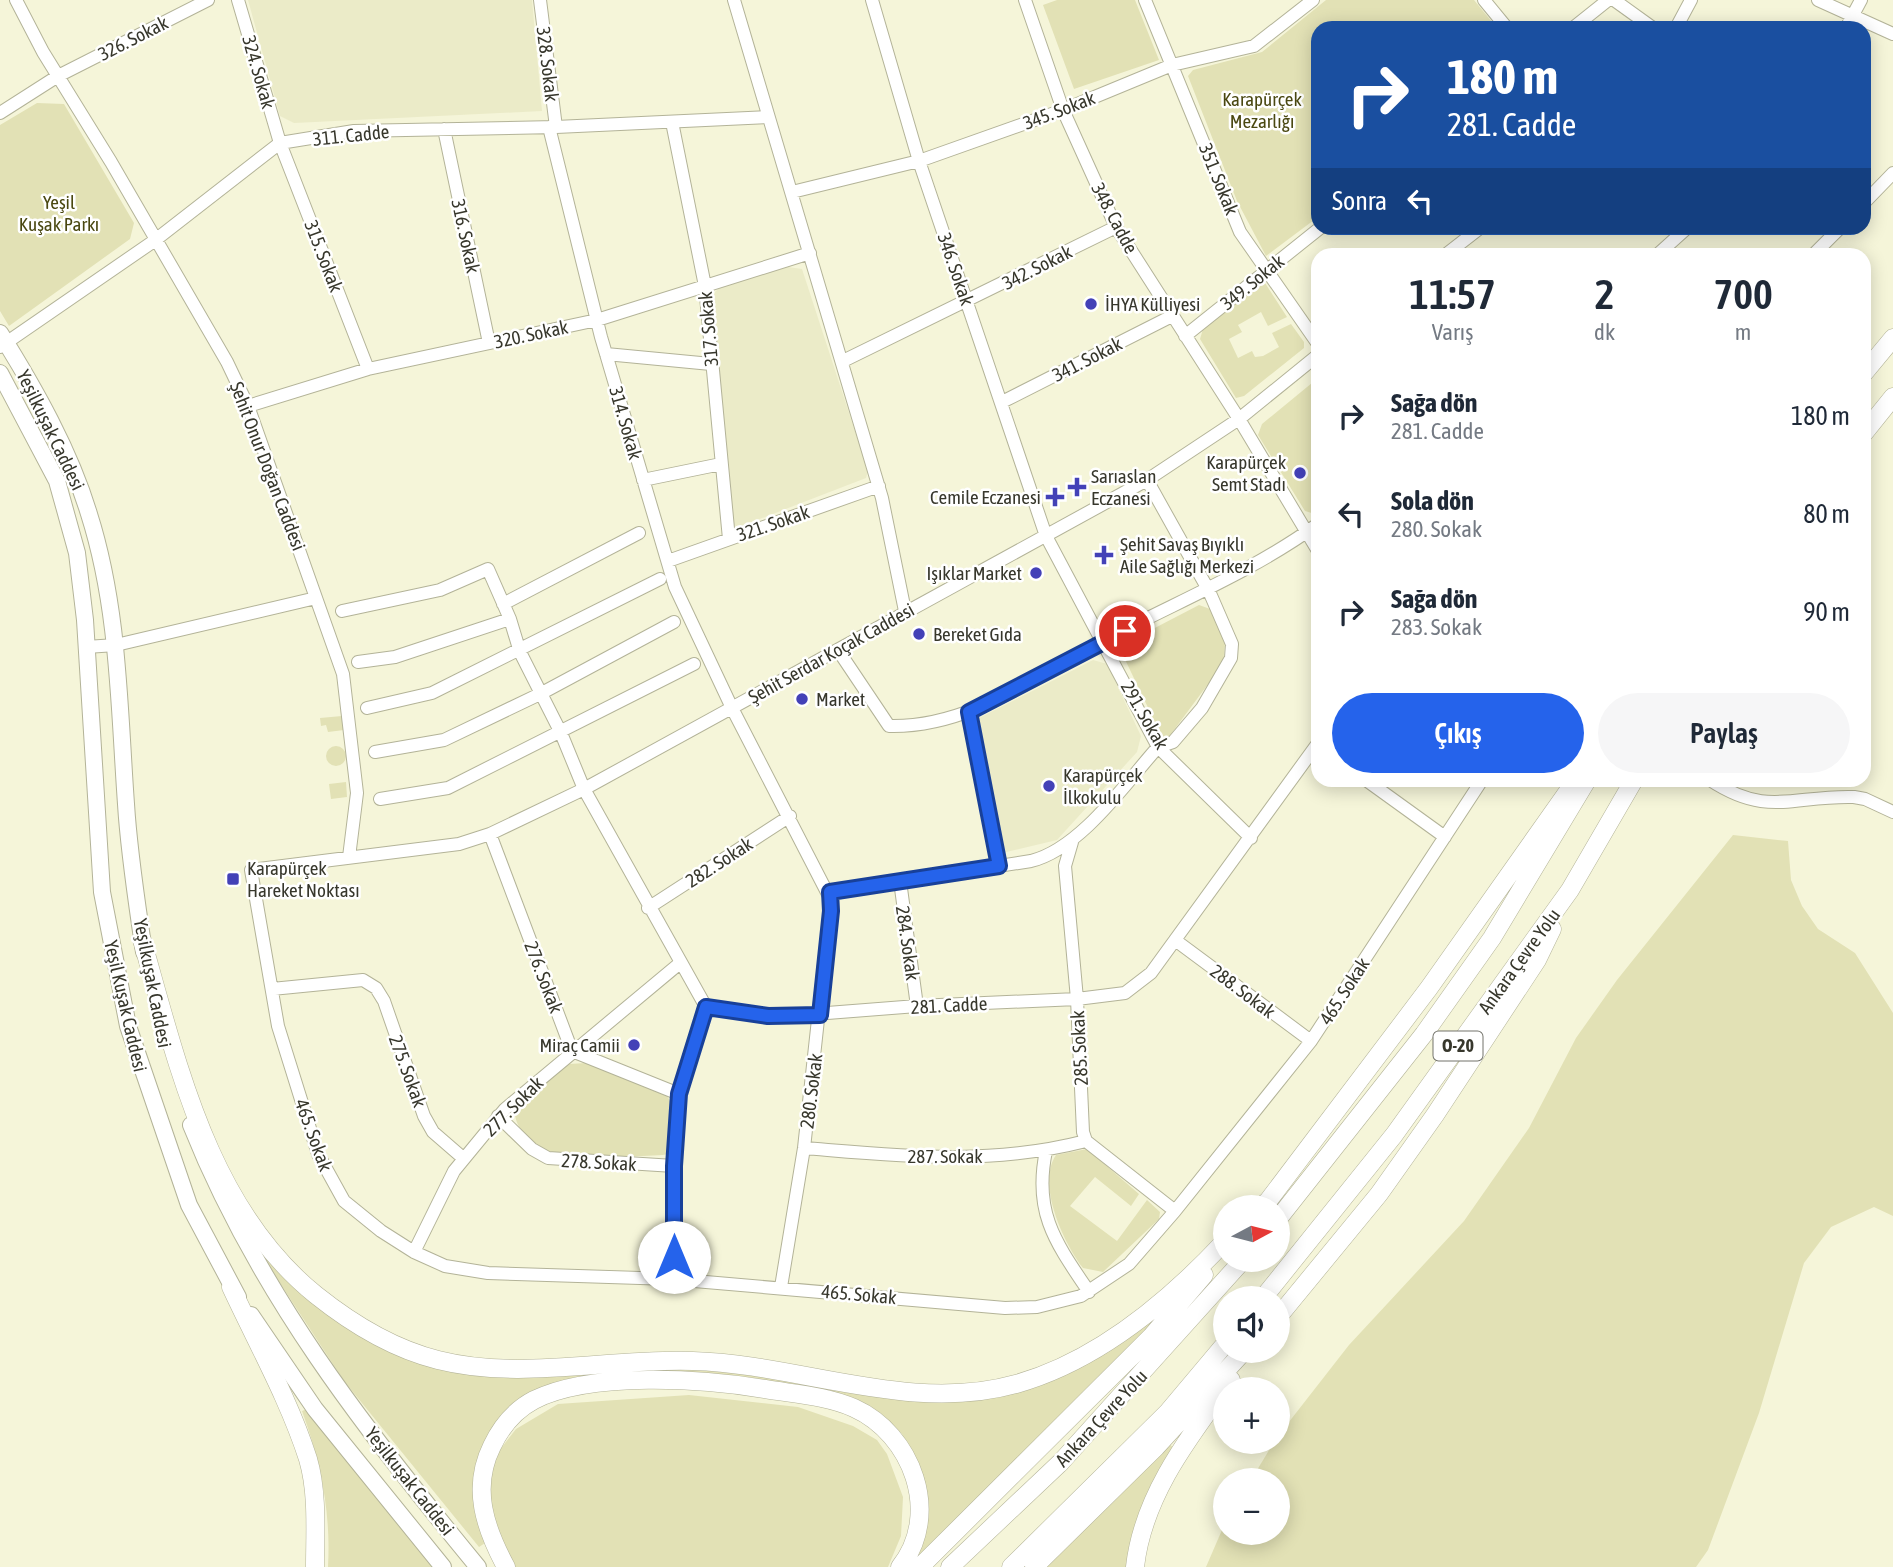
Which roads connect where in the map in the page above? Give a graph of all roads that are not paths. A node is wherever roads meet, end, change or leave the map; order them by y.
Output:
1 (16, 0) edge
2 (208, 0) edge
3 (238, 0) edge
4 (540, 0) edge
5 (734, 0) edge
6 (872, 0) edge
7 (1040, 0) edge
8 (1146, 0) edge
9 (1484, 0) edge
10 (1608, 0) edge
11 (1614, 0) edge
12 (1691, 0) edge
13 (1818, 0) edge
14 (1861, 0) edge
15 (1309, 1) edge
16 (1026, 3) edge
17 (1855, 14) junction
18 (1501, 21) edge
19 (1582, 21) edge
20 (1643, 21) edge
21 (1680, 21) edge
22 (1850, 21) edge
23 (1868, 21) edge
24 (1871, 22) edge
25 (1893, 34) edge
26 (1172, 65) junction
27 (58, 76) junction
28 (1063, 110) junction
29 (0, 113) edge
30 (768, 117) junction
31 (672, 122) junction
32 (552, 127) junction
33 (444, 129) junction
34 (280, 143) junction
35 (919, 161) junction
36 (1893, 173) edge
37 (792, 192) junction
38 (1871, 196) edge
39 (1116, 227) junction
40 (1311, 235) edge
41 (1470, 235) edge
42 (1677, 235) edge
43 (1833, 235) edge
44 (154, 241) junction
45 (1454, 248) edge
46 (1664, 248) edge
47 (1820, 248) edge
48 (810, 253) junction
49 (1265, 271) junction
50 (705, 286) junction
51 (968, 301) junction
52 (1172, 316) junction
53 (597, 320) junction
54 (1311, 334) edge
55 (1185, 336) junction
56 (1893, 338) edge
57 (3, 342) edge
58 (489, 343) junction
59 (606, 354) junction
60 (843, 361) junction
61 (1311, 361) edge
62 (711, 364) junction
63 (1871, 365) edge
64 (368, 369) junction
65 (0, 373) edge
66 (1893, 397) edge
67 (1002, 402) junction
68 (248, 406) junction
69 (1239, 419) junction
70 (1871, 424) edge
71 (720, 464) junction
72 (643, 480) junction
73 (1147, 480) junction
74 (879, 486) junction
75 (1311, 527) edge
76 (1311, 529) edge
77 (639, 533) dead end
78 (1046, 536) junction
79 (729, 539) junction
80 (668, 561) junction
81 (660, 579) dead end
82 (1209, 591) junction
83 (316, 598) junction
84 (503, 604) junction
85 (342, 611) dead end
86 (905, 611) junction
87 (510, 619) junction
88 (674, 622) dead end
89 (1104, 640) junction
90 (116, 645) junction
91 (86, 648) junction
92 (838, 650) junction
93 (520, 652) junction
94 (358, 662) dead end
95 (694, 664) dead end
96 (540, 694) junction
97 (367, 708) dead end
98 (732, 708) junction
99 (969, 712) junction
100 (561, 733) junction
101 (1158, 747) junction
102 (375, 752) dead end
103 (1311, 753) edge
104 (1376, 787) edge
105 (1478, 787) edge
106 (1571, 787) edge
107 (1583, 787) edge
108 (1630, 787) edge
109 (1723, 787) edge
110 (584, 789) junction
111 (380, 799) dead end
112 (1893, 812) edge
113 (790, 816) junction
114 (490, 834) junction
115 (1251, 838) junction
116 (1445, 838) junction
117 (1072, 842) junction
118 (349, 857) junction
119 (1040, 859) junction
120 (999, 866) junction
121 (1065, 866) junction
122 (251, 870) joint
123 (900, 881) junction
124 (1570, 890) junction
125 (830, 892) junction
126 (648, 908) junction
127 (142, 940) junction
128 (1175, 940) junction
129 (680, 963) junction
130 (272, 989) junction
131 (1077, 999) junction
132 (917, 1006) junction
133 (706, 1007) junction
134 (820, 1015) junction
135 (1311, 1041) junction
136 (572, 1051) junction
137 (679, 1094) junction
138 (498, 1116) junction
139 (1086, 1141) junction
140 (804, 1148) junction
141 (1046, 1151) junction
142 (463, 1158) junction
143 (674, 1166) junction
144 (1271, 1195) edge
145 (1290, 1204) edge
146 (1175, 1211) junction
147 (414, 1252) junction
148 (1213, 1252) edge
149 (1213, 1265) edge
150 (1232, 1272) edge
151 (674, 1280) junction
152 (1273, 1286) edge
153 (231, 1287) junction
154 (781, 1287) junction
155 (1089, 1292) junction
156 (1290, 1300) edge
157 (1213, 1358) edge
158 (1233, 1363) edge
159 (1243, 1363) edge
160 (316, 1567) edge
161 (443, 1567) edge
162 (478, 1567) edge
163 (506, 1567) edge
164 (900, 1567) edge
165 (920, 1567) edge
166 (950, 1567) edge
167 (1011, 1567) edge
168 (1034, 1567) edge
169 (1135, 1567) edge

1 - 27 street, Şehit Onur Doğan Caddesi
2 - 27 street, 326. Sokak
3 - 34 street, 324. Sokak
4 - 32 street, 328. Sokak
5 - 30 street
6 - 35 street, 346. Sokak
7 - 16 street
8 - 26 street, 351. Sokak
9 - 18 street
10 - 19 street
11 - 20 street
12 - 21 street
13 - 17 street
14 - 17 street
15 - 26 street, 345. Sokak
16 - 28 street, 348. Cadde
17 - 22 street
17 - 23 street
24 - 25 street
26 - 28 street, 345. Sokak
26 - 49 street, 351. Sokak
27 - 29 street, 326. Sokak
27 - 44 street, Şehit Onur Doğan Caddesi
28 - 35 street, 345. Sokak
28 - 39 street, 348. Cadde
30 - 31 street, 311. Cadde
30 - 37 street
31 - 32 street, 311. Cadde
31 - 50 street, 317. Sokak
32 - 33 street, 311. Cadde
32 - 53 street, 314. Sokak
33 - 34 street, 311. Cadde
33 - 58 street, 316. Sokak
34 - 44 street, 311. Cadde
34 - 64 street, 315. Sokak
35 - 37 street, 345. Sokak
35 - 51 street, 346. Sokak
36 - 38 street
37 - 48 street
39 - 51 street, 342. Sokak
39 - 52 street, 348. Cadde
40 - 49 street, 349. Sokak
41 - 45 street
42 - 46 street
43 - 47 street
44 - 57 street, 311. Cadde
44 - 68 street, Şehit Onur Doğan Caddesi
48 - 50 street, 320. Sokak
48 - 60 street
49 - 54 street, 351. Sokak
49 - 55 street, 349. Sokak
50 - 53 street, 320. Sokak
50 - 62 street, 317. Sokak
51 - 60 street, 342. Sokak
51 - 67 street, 346. Sokak
52 - 55 street, 348. Cadde
52 - 67 street, 341. Sokak
53 - 58 street, 320. Sokak
53 - 59 street, 314. Sokak
55 - 69 street, 348. Cadde
56 - 63 highway
57 - 90 main road, Yeşilkuşak Caddesi
58 - 64 street, 320. Sokak
59 - 62 street
59 - 72 street, 314. Sokak
60 - 74 street
61 - 69 street, Şehit Serdar Koçak Caddesi
62 - 71 street, 317. Sokak
64 - 68 street, 320. Sokak
65 - 91 main road, Yeşil Kuşak Caddesi
66 - 70 highway
67 - 78 street, 346. Sokak
68 - 83 street, Şehit Onur Doğan Caddesi
69 - 73 street, Şehit Serdar Koçak Caddesi
69 - 75 street
71 - 72 street
71 - 79 street, 317. Sokak
72 - 80 street, 314. Sokak
73 - 78 street, Şehit Serdar Koçak Caddesi
73 - 82 street
74 - 79 street, 321. Sokak
74 - 86 street
76 - 82 street
77 - 84 street
78 - 86 street, Şehit Serdar Koçak Caddesi
78 - 89 street, 291. Sokak
79 - 80 street, 321. Sokak
80 - 98 street, 314. Sokak
81 - 93 street
82 - 89 street
82 - 101 street
83 - 90 street
83 - 118 street, Şehit Onur Doğan Caddesi
84 - 85 street
84 - 87 street
86 - 92 street, Şehit Serdar Koçak Caddesi
87 - 93 street
87 - 94 street
88 - 96 street
89 - 99 street
89 - 101 street, 291. Sokak
90 - 91 street
90 - 127 main road, Yeşilkuşak Caddesi
91 - 153 main road, Yeşil Kuşak Caddesi
92 - 98 street, Şehit Serdar Koçak Caddesi
92 - 99 street
93 - 96 street
93 - 97 street
95 - 100 street
96 - 100 street
96 - 102 street
98 - 110 street, Şehit Serdar Koçak Caddesi
98 - 113 street, 280. Sokak
99 - 120 street
100 - 110 street
100 - 111 street
101 - 115 street, 291. Sokak
101 - 117 street
103 - 115 street, 281. Cadde
104 - 116 street
105 - 116 street, 465. Sokak
106 - 144 highway
107 - 145 highway, Ankara Çevre Yolu / O-20
108 - 124 highway, Ankara Çevre Yolu / O-20
109 - 112 street
110 - 114 street, Şehit Serdar Koçak Caddesi
110 - 126 street
113 - 125 street, 280. Sokak
113 - 126 street, 282. Sokak
114 - 118 street, Şehit Serdar Koçak Caddesi
114 - 136 street, 276. Sokak
115 - 128 street, 281. Cadde
116 - 135 street, 465. Sokak
117 - 119 street
117 - 121 street, 285. Sokak
118 - 122 street, Şehit Serdar Koçak Caddesi
119 - 120 street
119 - 121 street
120 - 123 street
121 - 131 street, 285. Sokak
122 - 130 street, 465. Sokak
123 - 125 street
123 - 132 street, 284. Sokak
124 - 152 highway, Ankara Çevre Yolu / O-20
124 - 156 highway
125 - 134 street, 280. Sokak
126 - 129 street
127 - 148 highway
127 - 162 main road, Yeşilkuşak Caddesi
128 - 131 street, 281. Cadde
128 - 135 street, 288. Sokak
129 - 133 street
129 - 136 street, 277. Sokak
130 - 142 street, 275. Sokak
130 - 147 street, 465. Sokak
131 - 132 street, 281. Cadde
131 - 139 street, 285. Sokak
132 - 134 street, 281. Cadde
133 - 134 street, 281. Cadde
133 - 137 street
134 - 140 street, 280. Sokak
135 - 146 street, 465. Sokak
136 - 137 street
136 - 138 street, 277. Sokak
137 - 143 street
138 - 142 street, 277. Sokak
138 - 143 street, 278. Sokak
139 - 141 street, 287. Sokak
139 - 146 street
140 - 141 street, 287. Sokak
140 - 154 street, 280. Sokak
141 - 155 street
142 - 147 street, 277. Sokak
143 - 151 street
146 - 155 street, 465. Sokak
147 - 151 street, 465. Sokak
149 - 165 highway
150 - 166 highway, Ankara Çevre Yolu
151 - 154 street, 465. Sokak
153 - 160 highway
153 - 161 main road, Yeşil Kuşak Caddesi
154 - 155 street, 465. Sokak
157 - 167 highway, Ankara Çevre Yolu
158 - 168 highway
159 - 169 highway
163 - 164 highway

